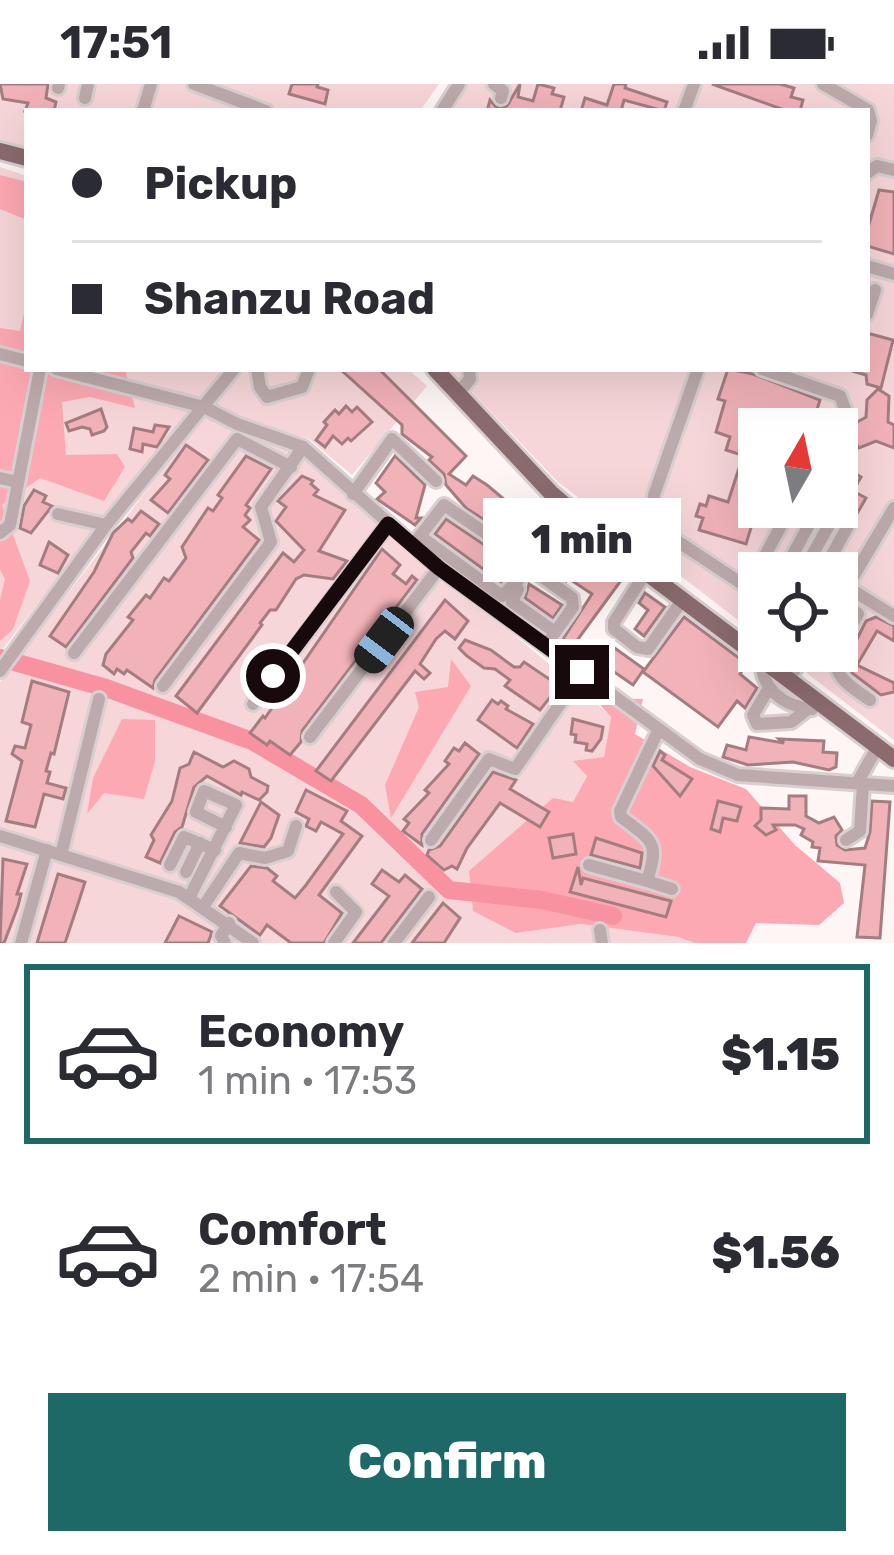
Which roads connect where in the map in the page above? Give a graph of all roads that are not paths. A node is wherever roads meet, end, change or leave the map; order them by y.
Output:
1 (194, 84) edge
2 (494, 84) edge
3 (824, 84) edge
4 (501, 98) dead end
5 (258, 108) edge
6 (865, 108) edge
7 (875, 290) dead end
8 (870, 305) edge
9 (39, 372) edge
10 (68, 372) edge
11 (232, 372) edge
12 (258, 372) edge
13 (308, 372) edge
14 (438, 372) edge
15 (469, 372) edge
16 (697, 372) edge
17 (771, 372) edge
18 (458, 393) junction
19 (204, 407) junction
20 (845, 408) edge
21 (240, 432) junction
22 (303, 447) junction
23 (291, 466) junction
24 (0, 478) edge
25 (18, 482) junction
26 (436, 482) dead end
27 (353, 494) junction
28 (894, 508) edge
29 (58, 514) dead end
30 (388, 524) junction
31 (106, 525) junction
32 (0, 533) edge
33 (888, 533) edge
34 (417, 541) junction
35 (506, 547) dead end
36 (439, 568) junction
37 (646, 572) junction
38 (525, 573) junction
39 (858, 575) edge
40 (738, 581) edge
41 (683, 599) junction
42 (858, 603) edge
43 (894, 616) edge
44 (550, 639) junction
45 (738, 640) edge
46 (74, 653) dead end
47 (0, 671) edge
48 (582, 672) junction
49 (762, 672) edge
50 (780, 672) edge
51 (794, 672) edge
52 (838, 672) edge
53 (789, 679) junction
54 (163, 686) dead end
55 (769, 688) junction
56 (99, 699) dead end
57 (870, 700) dead end
58 (253, 704) dead end
59 (817, 708) junction
60 (659, 729) junction
61 (310, 737) dead end
62 (878, 748) junction
63 (894, 759) edge
64 (860, 784) junction
65 (894, 786) edge
66 (296, 826) dead end
67 (226, 827) dead end
68 (0, 836) edge
69 (431, 840) dead end
70 (846, 840) dead end
71 (200, 844) junction
72 (46, 850) junction
73 (215, 850) junction
74 (61, 855) junction
75 (170, 865) dead end
76 (590, 865) dead end
77 (186, 872) dead end
78 (647, 881) junction
79 (672, 889) dead end
80 (337, 892) dead end
81 (428, 897) dead end
82 (189, 898) junction
83 (203, 907) junction
84 (229, 923) junction
85 (21, 943) edge
86 (224, 943) edge
87 (253, 943) edge
88 (334, 943) edge
89 (394, 943) edge

1 - 5 street
2 - 4 street
3 - 6 street
7 - 8 street
9 - 25 street
10 - 19 street
11 - 19 street
12 - 13 street
14 - 18 main road
15 - 18 street
16 - 40 street
17 - 20 street
18 - 37 main road
19 - 21 street
19 - 31 street
21 - 22 street
21 - 23 street
21 - 46 street
22 - 23 street
22 - 27 street
23 - 54 street
24 - 25 street
25 - 32 street
26 - 27 street
27 - 30 street
28 - 33 street
29 - 31 street
30 - 34 street
30 - 58 street
31 - 47 street
33 - 39 street
34 - 35 street
34 - 36 street
34 - 38 street
36 - 44 street
36 - 61 street
37 - 41 main road
37 - 41 street
38 - 44 street
38 - 44 street
41 - 45 main road
42 - 43 street
44 - 48 street
48 - 60 street
48 - 69 street
49 - 55 street
50 - 53 main road
51 - 53 street
52 - 57 street
53 - 59 main road
55 - 59 street
55 - 59 street
56 - 74 street
59 - 62 main road
60 - 64 street
60 - 78 street
62 - 63 main road
62 - 64 street
64 - 65 street
64 - 70 street
66 - 83 street
67 - 73 street
68 - 72 street
71 - 73 street
71 - 75 street
71 - 77 street
72 - 74 street
72 - 85 street
73 - 82 street
74 - 82 street
76 - 78 street
78 - 79 street
80 - 88 street
81 - 89 street
82 - 83 street
83 - 84 street
84 - 86 street
84 - 87 street

